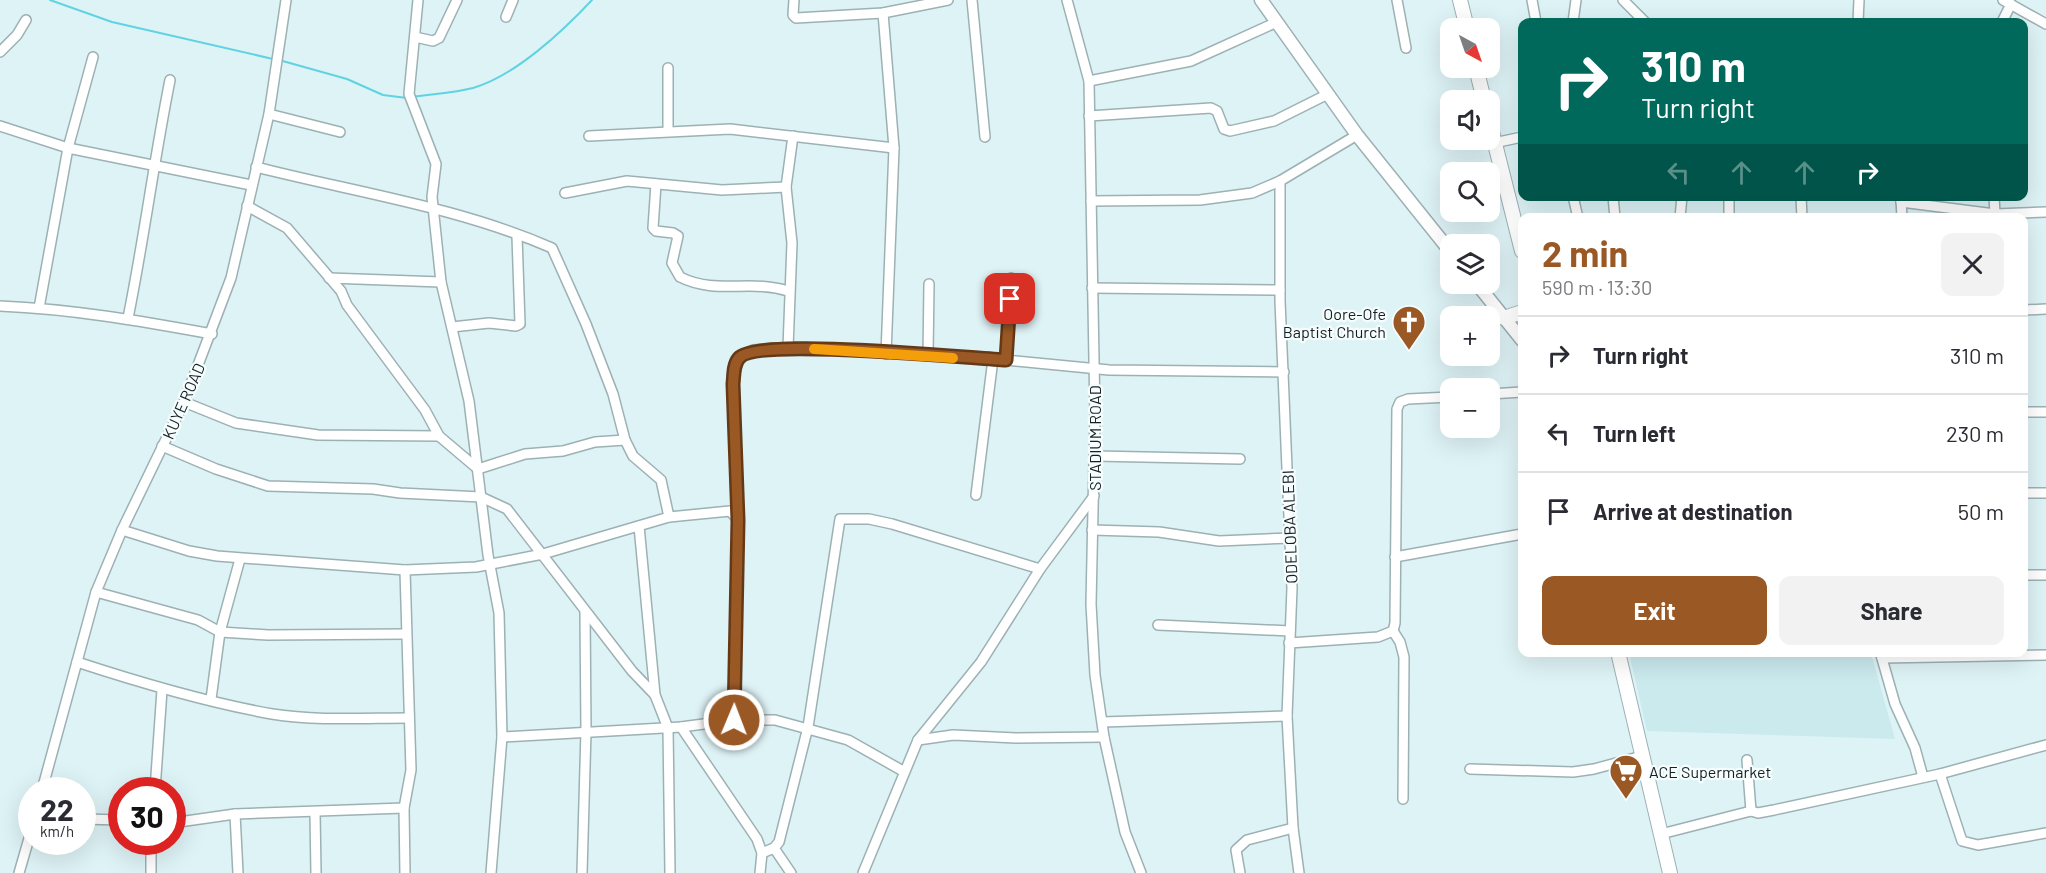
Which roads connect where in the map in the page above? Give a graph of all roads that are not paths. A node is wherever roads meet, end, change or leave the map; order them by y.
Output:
1 (286, 0) edge
2 (417, 0) edge
3 (457, 0) edge
4 (513, 0) edge
5 (794, 0) edge
6 (948, 0) edge
7 (972, 0) edge
8 (1066, 0) edge
9 (1262, 0) edge
10 (1397, 0) edge
11 (1460, 0) edge
12 (1532, 0) edge
13 (1576, 0) edge
14 (1623, 0) edge
15 (1859, 0) edge
16 (2007, 2) edge
17 (899, 5) edge
18 (883, 13) junction
19 (506, 17) dead end
20 (1464, 18) edge
21 (1535, 18) edge
22 (1574, 18) edge
23 (1641, 18) edge
24 (1858, 18) edge
25 (2003, 18) edge
26 (26, 20) dead end
27 (1277, 22) junction
28 (2046, 24) edge
29 (415, 37) junction
30 (1406, 48) dead end
31 (0, 52) edge
32 (93, 57) dead end
33 (668, 68) dead end
34 (170, 80) dead end
35 (1089, 81) junction
36 (1328, 94) junction
37 (269, 114) junction
38 (1089, 116) junction
39 (0, 126) edge
40 (668, 131) junction
41 (340, 132) dead end
42 (1357, 135) junction
43 (590, 136) dead end
44 (793, 136) junction
45 (985, 137) dead end
46 (1518, 138) edge
47 (1500, 142) edge
48 (68, 148) junction
49 (894, 148) junction
50 (1496, 150) edge
51 (153, 165) junction
52 (256, 167) junction
53 (1280, 181) junction
54 (656, 184) junction
55 (251, 185) junction
56 (786, 188) junction
57 (564, 193) dead end
58 (1091, 201) junction
59 (1914, 201) edge
60 (247, 206) junction
61 (433, 210) junction
62 (2046, 212) edge
63 (1989, 213) edge
64 (2020, 213) edge
65 (517, 236) junction
66 (1518, 236) edge
67 (1440, 239) edge
68 (329, 278) junction
69 (1011, 278) dead end
70 (441, 282) junction
71 (929, 284) dead end
72 (1092, 288) junction
73 (1280, 290) junction
74 (788, 291) junction
75 (1485, 294) edge
76 (0, 306) edge
77 (39, 308) junction
78 (2046, 309) edge
79 (2028, 310) edge
80 (1518, 313) edge
81 (128, 318) junction
82 (1504, 318) junction
83 (452, 327) junction
84 (212, 334) junction
85 (1518, 335) edge
86 (788, 348) junction
87 (886, 354) junction
88 (928, 356) junction
89 (993, 359) junction
90 (1006, 360) junction
91 (1094, 367) junction
92 (1284, 372) junction
93 (1518, 392) edge
94 (1500, 393) edge
95 (1440, 397) edge
96 (184, 402) junction
97 (2028, 412) edge
98 (2046, 412) edge
99 (439, 436) junction
100 (626, 440) junction
101 (162, 446) junction
102 (1095, 456) junction
103 (1240, 459) dead end
104 (478, 469) junction
105 (2028, 493) edge
106 (2046, 494) edge
107 (976, 495) dead end
108 (1094, 496) junction
109 (481, 497) junction
110 (669, 517) junction
111 (738, 520) junction
112 (639, 526) junction
113 (122, 530) junction
114 (1092, 530) junction
115 (1518, 535) edge
116 (1290, 538) junction
117 (543, 554) junction
118 (1395, 557) junction
119 (240, 559) junction
120 (491, 565) junction
121 (1040, 569) junction
122 (405, 570) junction
123 (2028, 575) edge
124 (2046, 575) edge
125 (96, 592) junction
126 (585, 612) junction
127 (1158, 625) dead end
128 (1290, 631) junction
129 (1393, 631) junction
130 (220, 632) junction
131 (406, 634) junction
132 (1289, 643) junction
133 (2028, 655) edge
134 (2046, 655) edge
135 (1619, 657) edge
136 (1882, 657) edge
137 (77, 662) junction
138 (162, 690) junction
139 (655, 695) junction
140 (211, 699) junction
141 (1287, 716) junction
142 (409, 718) junction
143 (734, 720) junction
144 (1103, 722) junction
145 (681, 727) junction
146 (808, 727) junction
147 (668, 728) junction
148 (586, 731) junction
149 (502, 737) junction
150 (1104, 737) junction
151 (918, 740) junction
152 (2046, 745) edge
153 (1642, 756) junction
154 (1747, 760) dead end
155 (1470, 770) dead end
156 (903, 771) junction
157 (1940, 774) junction
158 (46, 777) edge
159 (156, 777) edge
160 (1923, 777) junction
161 (1403, 798) dead end
162 (404, 808) junction
163 (1751, 811) junction
164 (315, 813) junction
165 (235, 814) junction
166 (186, 821) edge
167 (1293, 828) junction
168 (2046, 833) edge
169 (1661, 834) junction
170 (774, 848) junction
171 (762, 853) junction
172 (24, 855) edge
173 (151, 855) edge
174 (19, 873) edge
175 (151, 873) edge
176 (238, 873) edge
177 (316, 873) edge
178 (405, 873) edge
179 (491, 873) edge
180 (582, 873) edge
181 (670, 873) edge
182 (760, 873) edge
183 (791, 873) edge
184 (863, 873) edge
185 (1141, 873) edge
186 (1240, 873) edge
187 (1299, 873) edge
188 (1670, 873) edge

1 - 37 street, KUYE ROAD
2 - 29 street
3 - 29 street
4 - 19 street
5 - 18 street
6 - 17 street
7 - 45 street
8 - 35 street, STADIUM ROAD
9 - 27 main road
10 - 30 street
11 - 20 highway
12 - 21 street
13 - 22 street
14 - 23 street
15 - 24 street
16 - 25 street
16 - 28 street
17 - 18 street
18 - 49 street
26 - 31 street
27 - 35 street
27 - 36 main road
29 - 61 street
32 - 48 street
33 - 40 street
34 - 51 street
35 - 38 street, STADIUM ROAD
36 - 38 street
36 - 42 main road
37 - 41 street
37 - 52 street, KUYE ROAD
38 - 58 street, STADIUM ROAD
39 - 48 street
40 - 43 street
40 - 44 street
42 - 53 street
42 - 67 main road
44 - 49 street
44 - 56 street
46 - 47 street
48 - 51 street
48 - 77 street
49 - 87 street
50 - 66 highway
51 - 55 street
51 - 81 street
52 - 55 street, KUYE ROAD
52 - 61 street
53 - 58 street
53 - 73 street, ODELOBA ALEBI
54 - 56 street
54 - 57 street
54 - 74 street
55 - 60 street, KUYE ROAD
56 - 74 street
58 - 72 street, STADIUM ROAD
59 - 63 street
60 - 68 street
60 - 84 street, KUYE ROAD
61 - 65 street
61 - 70 street
62 - 64 street
65 - 83 street
65 - 100 street
68 - 70 street
68 - 99 street
69 - 90 street
70 - 83 street
71 - 88 street
72 - 73 street
72 - 91 street, STADIUM ROAD
73 - 92 street, ODELOBA ALEBI
74 - 86 street
75 - 82 main road
76 - 77 street
77 - 81 street
78 - 79 street
80 - 82 highway
81 - 84 street
82 - 85 main road
83 - 104 street
84 - 96 street, KUYE ROAD
86 - 87 street
86 - 111 street
87 - 88 street
88 - 89 street
89 - 90 street
89 - 107 street
90 - 91 street
91 - 92 street
91 - 102 street, STADIUM ROAD
92 - 116 street, ODELOBA ALEBI
93 - 94 street
95 - 118 street
96 - 99 street
96 - 101 street, KUYE ROAD
97 - 98 street
99 - 104 street
100 - 104 street
100 - 110 street
101 - 109 street
101 - 113 street, KUYE ROAD
102 - 103 street
102 - 108 street, STADIUM ROAD
104 - 109 street
105 - 106 street
108 - 114 street, STADIUM ROAD
108 - 121 street
109 - 117 street
109 - 120 street
110 - 111 street
110 - 112 street
111 - 143 street
112 - 117 street
112 - 139 street
113 - 119 street
113 - 125 street, KUYE ROAD
114 - 116 street
114 - 144 street, STADIUM ROAD
115 - 118 street
116 - 128 street, ODELOBA ALEBI
117 - 120 street
117 - 126 street
118 - 129 street
119 - 122 street
119 - 130 street
120 - 122 street
120 - 149 street
121 - 146 street
121 - 151 street
122 - 131 street
123 - 124 street
125 - 130 street
125 - 137 street, KUYE ROAD
126 - 139 street
126 - 148 street
127 - 128 street
128 - 132 street, ODELOBA ALEBI
129 - 132 street
129 - 161 street
130 - 131 street
130 - 140 street
131 - 142 street
132 - 141 street, ODELOBA ALEBI
133 - 134 street
135 - 153 highway
136 - 160 street
137 - 138 street
137 - 158 street, KUYE ROAD
138 - 140 street
138 - 159 street
139 - 147 street
140 - 142 street
141 - 144 street
141 - 167 street, ODELOBA ALEBI
142 - 162 street
143 - 145 street
143 - 146 street
144 - 150 street, STADIUM ROAD
145 - 147 street
145 - 171 street
146 - 156 street
146 - 170 street
147 - 148 street
147 - 181 street
148 - 149 street
148 - 180 street
149 - 179 street
150 - 151 street
150 - 185 street, STADIUM ROAD
151 - 156 street
152 - 157 street
153 - 155 street
153 - 169 highway
154 - 163 street
156 - 184 street
157 - 160 street
157 - 168 street
160 - 163 street
162 - 164 street
162 - 178 street
163 - 169 street
164 - 165 street
164 - 177 street
165 - 166 street
165 - 176 street
167 - 186 street
167 - 187 street, ODELOBA ALEBI
169 - 188 highway
170 - 171 street
170 - 183 street
171 - 182 street
172 - 174 street
173 - 175 street

